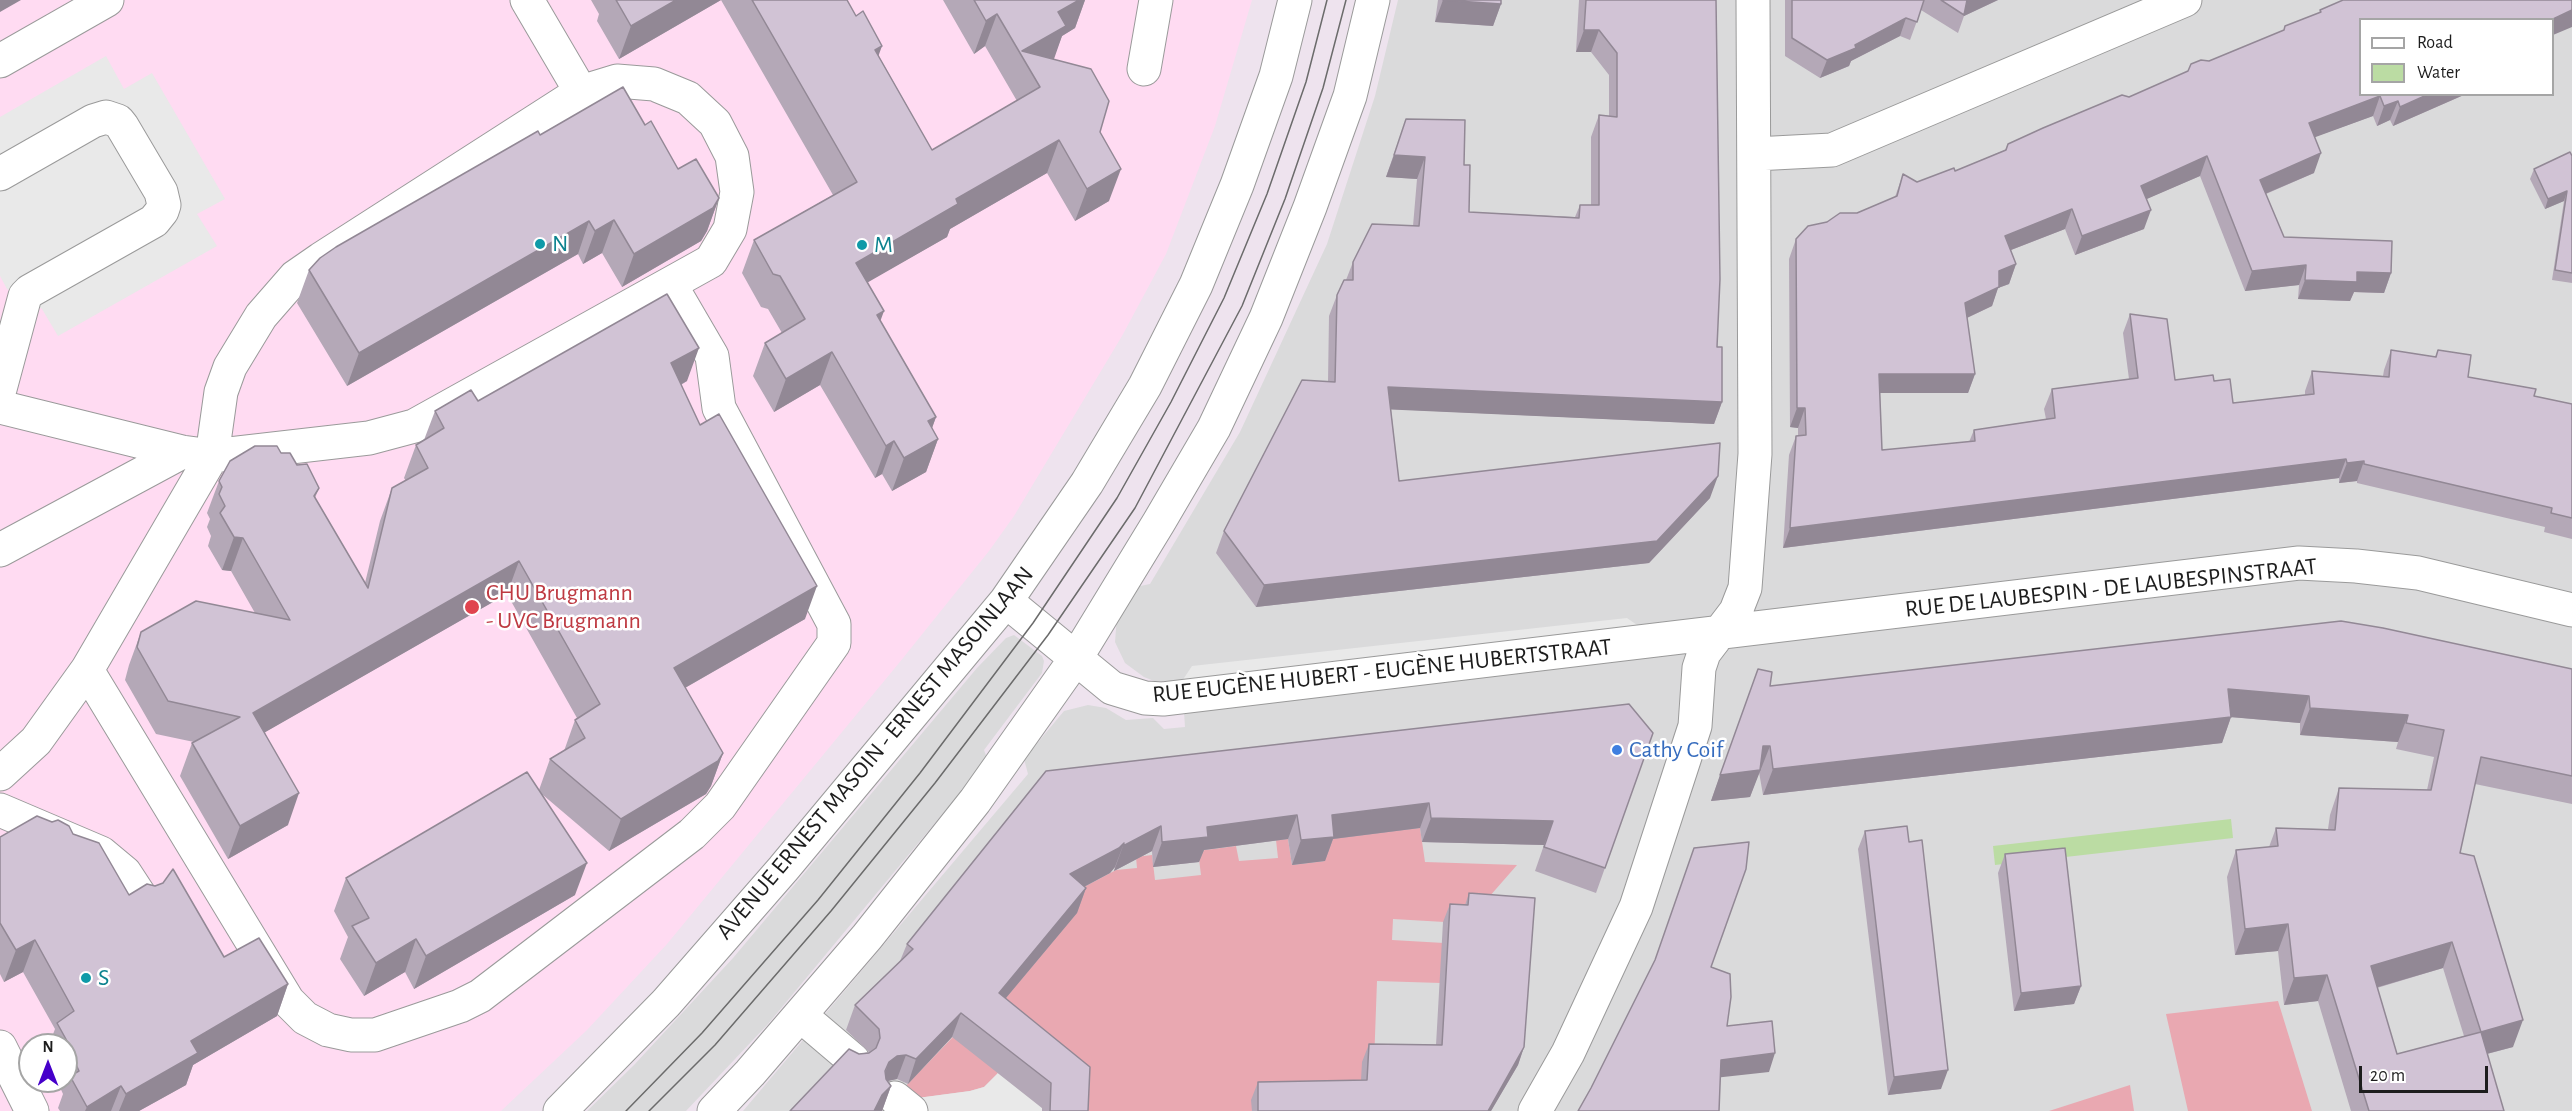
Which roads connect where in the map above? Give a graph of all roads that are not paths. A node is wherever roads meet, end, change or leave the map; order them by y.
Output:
1 (107, 0) edge
2 (527, 0) edge
3 (1156, 0) edge
4 (1295, 0) edge
5 (1373, 0) edge
6 (1753, 0) edge
7 (2185, 0) edge
8 (0, 61) edge
9 (1144, 69) dead end
10 (581, 92) junction
11 (1755, 154) junction
12 (0, 174) edge
13 (670, 284) junction
14 (0, 390) edge
15 (0, 407) edge
16 (197, 454) junction
17 (0, 550) edge
18 (1006, 601) junction
19 (2572, 610) edge
20 (1718, 633) junction
21 (1076, 658) junction
22 (87, 670) junction
23 (0, 774) edge
24 (0, 810) edge
25 (142, 899) edge
26 (800, 1015) junction
27 (0, 1047) edge
28 (853, 1060) edge
29 (33, 1111) edge
30 (560, 1111) edge
31 (714, 1111) edge
32 (1535, 1111) edge

1 - 8 street
2 - 10 street
3 - 9 street
4 - 18 street, AVENUE ERNEST MASOIN - ERNEST MASOINLAAN
5 - 21 street
6 - 11 street
7 - 11 street
10 - 13 street
10 - 16 street
11 - 20 street
12 - 14 street
13 - 16 street
13 - 22 street
15 - 16 street
16 - 17 street
16 - 22 street
18 - 21 street, RUE EUGÈNE HUBERT - EUGÈNE HUBERTSTRAAT
18 - 30 street, AVENUE ERNEST MASOIN - ERNEST MASOINLAAN
19 - 20 street, RUE DE LAUBESPIN - DE LAUBESPINSTRAAT
20 - 21 street, RUE EUGÈNE HUBERT - EUGÈNE HUBERTSTRAAT
20 - 32 street
21 - 26 street
22 - 23 street
24 - 25 street
26 - 28 street
26 - 31 street
27 - 29 street

